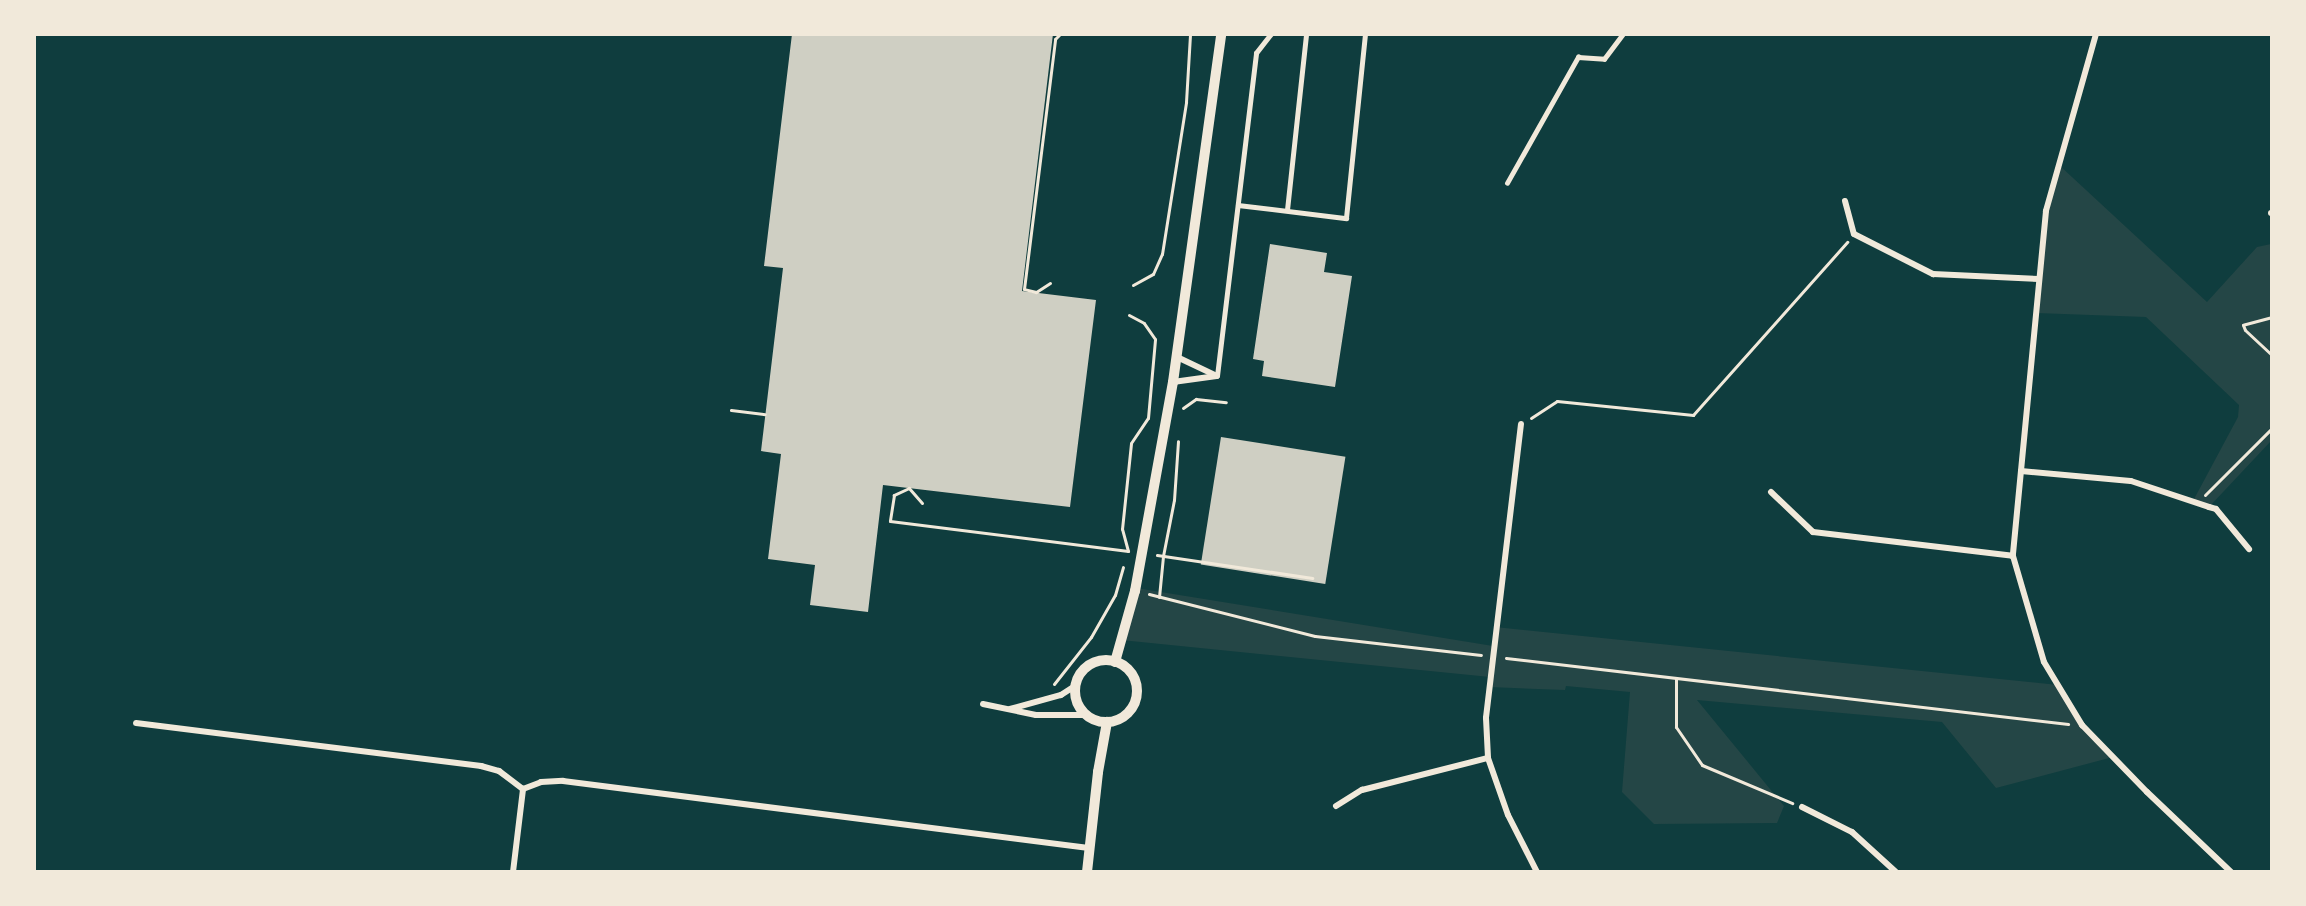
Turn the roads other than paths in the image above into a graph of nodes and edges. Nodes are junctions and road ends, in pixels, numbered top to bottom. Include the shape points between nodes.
1 (1221, 34) edge
2 (1271, 34) edge
3 (1306, 34) edge
4 (1365, 34) edge
5 (1623, 34) edge
6 (2096, 34) edge
7 (1507, 183) dead end
8 (1845, 201) dead end
9 (1238, 205) junction
10 (1287, 210) junction
11 (2039, 279) junction
12 (1177, 357) junction
13 (1217, 376) junction
14 (1173, 382) junction
15 (1521, 424) road end
16 (2021, 471) junction
17 (1771, 492) dead end
18 (2249, 549) dead end
19 (2013, 556) junction
20 (1115, 662) junction
21 (1076, 686) junction
22 (983, 704) dead end
23 (1007, 710) junction
24 (1087, 715) junction
25 (1107, 722) junction
26 (136, 723) dead end
27 (1488, 758) junction
28 (523, 789) junction
29 (1336, 806) dead end
30 (1802, 807) road end
31 (1089, 848) junction
32 (513, 872) edge
33 (1087, 872) edge
34 (1537, 872) edge
35 (1896, 872) edge
36 (2231, 872) edge

1 - 12 street
2 - 9 lane via 1256,53
3 - 10 lane
4 - 10 lane via 1346,218
5 - 7 lane via 1604,59 1578,57
6 - 11 street via 2046,211
8 - 11 street via 1854,234 1933,274
9 - 10 lane
9 - 13 lane
11 - 16 street
12 - 13 street
12 - 14 street
13 - 14 street
14 - 20 street via 1135,591
15 - 27 street via 1492,656 1486,718
16 - 18 street via 2131,481 2216,509
16 - 19 street
17 - 19 street via 1813,532
19 - 36 street via 2044,662 2082,725
20 - 21 street via 1100,661 1087,667
20 - 25 street via 1134,678 1137,695 1123,717
21 - 23 street via 1061,695
21 - 24 street via 1077,702
22 - 23 street
23 - 24 street via 1036,715
24 - 25 street
25 - 31 street
26 - 28 street via 481,766 499,771
27 - 29 street via 1362,790
27 - 34 street via 1508,815
28 - 31 street via 541,782 563,781
28 - 32 street
30 - 35 street via 1852,832
31 - 33 street

